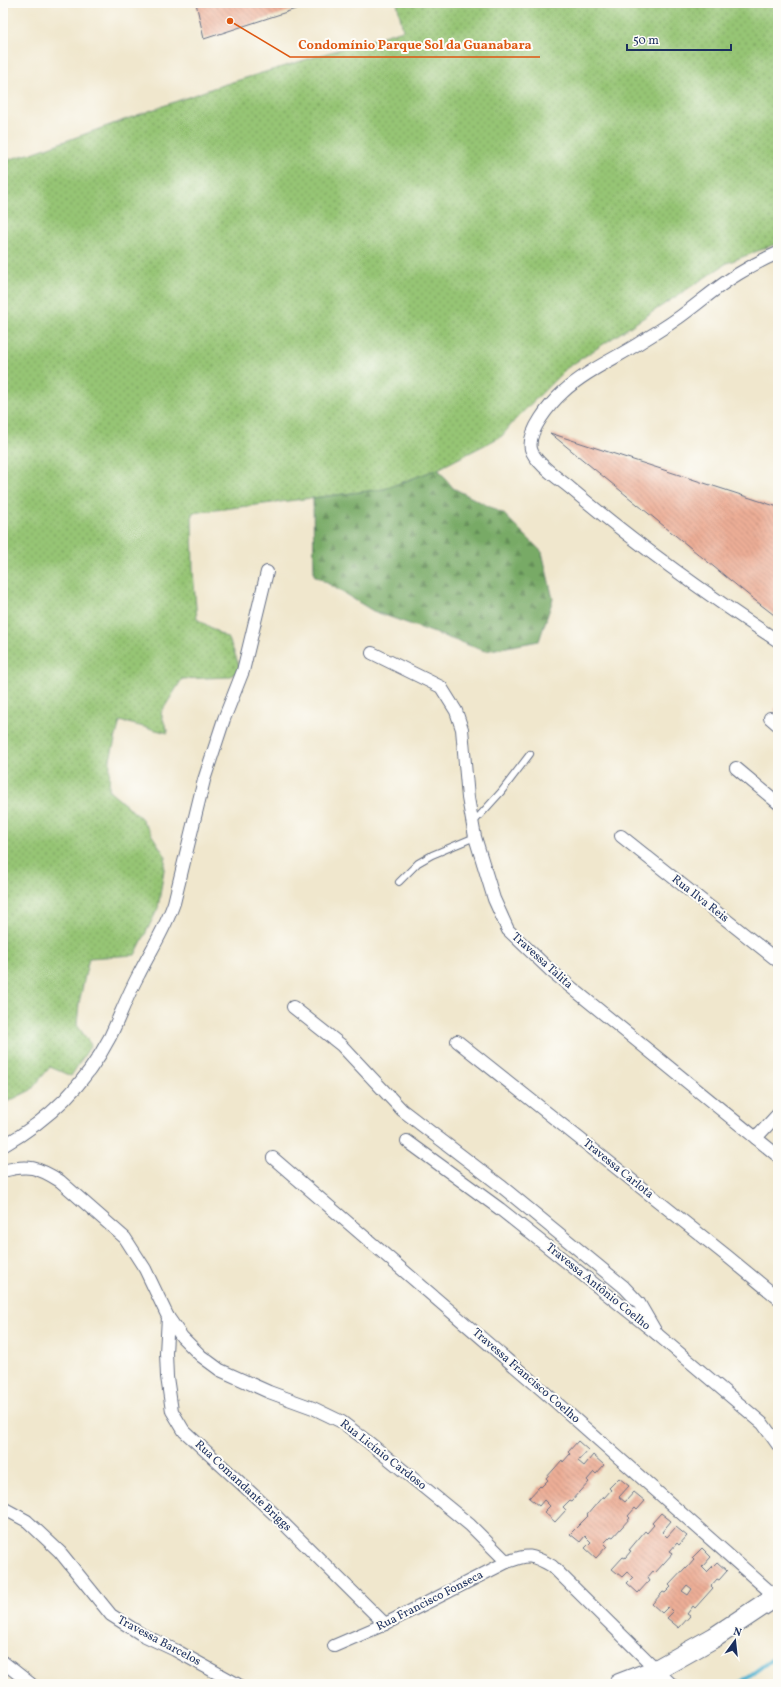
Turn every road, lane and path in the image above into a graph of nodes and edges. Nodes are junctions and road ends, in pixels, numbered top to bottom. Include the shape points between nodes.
1 (778, 253) edge
2 (267, 572) dead end
3 (778, 642) edge
4 (372, 653) dead end
5 (530, 754) dead end
6 (736, 768) dead end
7 (778, 803) edge
8 (472, 824) junction
9 (621, 836) dead end
10 (475, 837) junction
11 (399, 882) dead end
12 (778, 961) edge
13 (293, 1006) dead end
14 (457, 1041) dead end
15 (778, 1114) edge
16 (756, 1138) junction
17 (407, 1141) dead end
18 (3, 1146) edge
19 (778, 1156) edge
20 (273, 1158) dead end
21 (3, 1171) edge
22 (537, 1215) junction
23 (524, 1228) junction
24 (778, 1298) edge
25 (168, 1317) junction
26 (657, 1334) junction
27 (778, 1445) edge
28 (3, 1508) edge
29 (507, 1562) junction
30 (777, 1596) edge
31 (385, 1624) junction
32 (334, 1646) dead end
33 (3, 1662) edge
34 (658, 1669) junction
35 (30, 1684) edge
36 (237, 1684) edge
37 (619, 1684) edge
38 (671, 1684) edge

1 - 3 street via 737,274 687,312 590,372 564,392 538,423 531,449 544,466 585,501 730,610
2 - 18 street via 243,671 204,780 168,922 139,973 110,1037 93,1067 47,1117 28,1132
4 - 8 street, Travessa Talita via 441,687 450,700 462,729
5 - 8 lane
6 - 7 street
8 - 10 street, Travessa Talita
9 - 12 street, Rua Ilva Reis
10 - 11 lane via 418,863
10 - 16 street, Travessa Talita via 494,899 508,930 550,970
13 - 22 street via 341,1045 402,1110
14 - 24 street, Travessa Carlota
15 - 16 street
16 - 19 street, Travessa Talita
17 - 23 street, Travessa Antônio Coelho
20 - 30 street, Travessa Francisco Coelho
21 - 25 street, Rua Licínio Cardoso via 32,1167 60,1180 124,1238 145,1269
22 - 23 street
22 - 26 street via 624,1287 639,1303
23 - 26 street, Travessa Antônio Coelho
25 - 29 street, Rua Licínio Cardoso via 182,1337 220,1370 342,1422 470,1525
25 - 31 street, Rua Comandante Briggs via 166,1353 172,1410 184,1431 272,1512
26 - 27 street, Travessa Antônio Coelho via 763,1424
28 - 36 street, Travessa Barcelos via 27,1521 60,1552 111,1615 141,1634
29 - 31 street, Rua Francisco Fonseca
29 - 34 street, Rua Francisco Fonseca via 525,1556 537,1558 552,1566
30 - 34 main road via 715,1637
31 - 32 street, Rua Francisco Fonseca
33 - 35 street
34 - 37 main road
34 - 38 street

